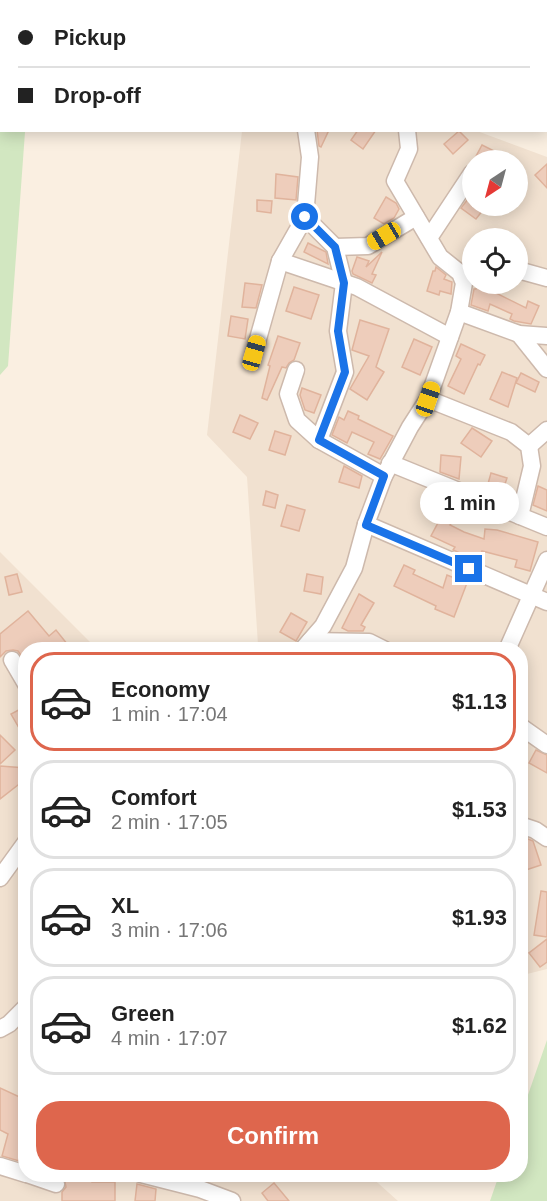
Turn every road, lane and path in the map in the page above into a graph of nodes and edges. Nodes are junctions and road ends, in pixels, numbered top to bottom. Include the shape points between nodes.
1 (306, 132) edge
2 (407, 132) edge
3 (462, 188) edge
4 (305, 217) junction
5 (416, 217) junction
6 (429, 238) junction
7 (335, 247) junction
8 (280, 261) junction
9 (528, 273) edge
10 (547, 278) edge
11 (344, 283) junction
12 (459, 312) junction
13 (519, 334) junction
14 (547, 336) edge
15 (450, 337) junction
16 (254, 353) dead end
17 (547, 369) edge
18 (296, 370) dead end
19 (428, 399) junction
20 (547, 430) edge
21 (319, 440) junction
22 (529, 446) junction
23 (387, 470) junction
24 (520, 516) junction
25 (366, 525) junction
26 (547, 528) edge
27 (547, 560) edge
28 (531, 595) junction
29 (547, 602) edge
30 (309, 642) edge
31 (510, 642) edge
32 (12, 660) dead end
33 (18, 670) edge
34 (528, 732) edge
35 (547, 745) edge
36 (528, 828) edge
37 (547, 838) edge
38 (18, 853) edge
39 (0, 878) edge
40 (18, 1015) edge
41 (0, 1029) edge
42 (0, 1166) edge
43 (18, 1172) edge
44 (55, 1182) edge
45 (185, 1182) edge
46 (52, 1201) edge
47 (232, 1201) edge

1 - 4 street via 310,157
2 - 5 street via 409,150 395,181
3 - 6 street
4 - 7 street
4 - 8 street
5 - 6 street
5 - 7 street via 368,246
6 - 12 street via 464,283
7 - 11 street
8 - 11 street
8 - 16 street
9 - 10 street
11 - 15 street
11 - 21 street via 338,331 345,372
12 - 13 street
12 - 15 street
13 - 14 street
13 - 17 street
15 - 19 street
18 - 21 street via 288,394 297,420
19 - 22 street via 511,432
19 - 23 street
20 - 22 street
21 - 23 street
22 - 24 street via 532,466
23 - 24 street
23 - 25 street
24 - 26 street
25 - 28 street
25 - 30 street via 354,568 323,626
27 - 28 street
28 - 29 street
28 - 31 street
32 - 33 street
34 - 35 street
36 - 37 street
38 - 39 street
40 - 41 street
42 - 43 street
44 - 46 street
45 - 47 street

